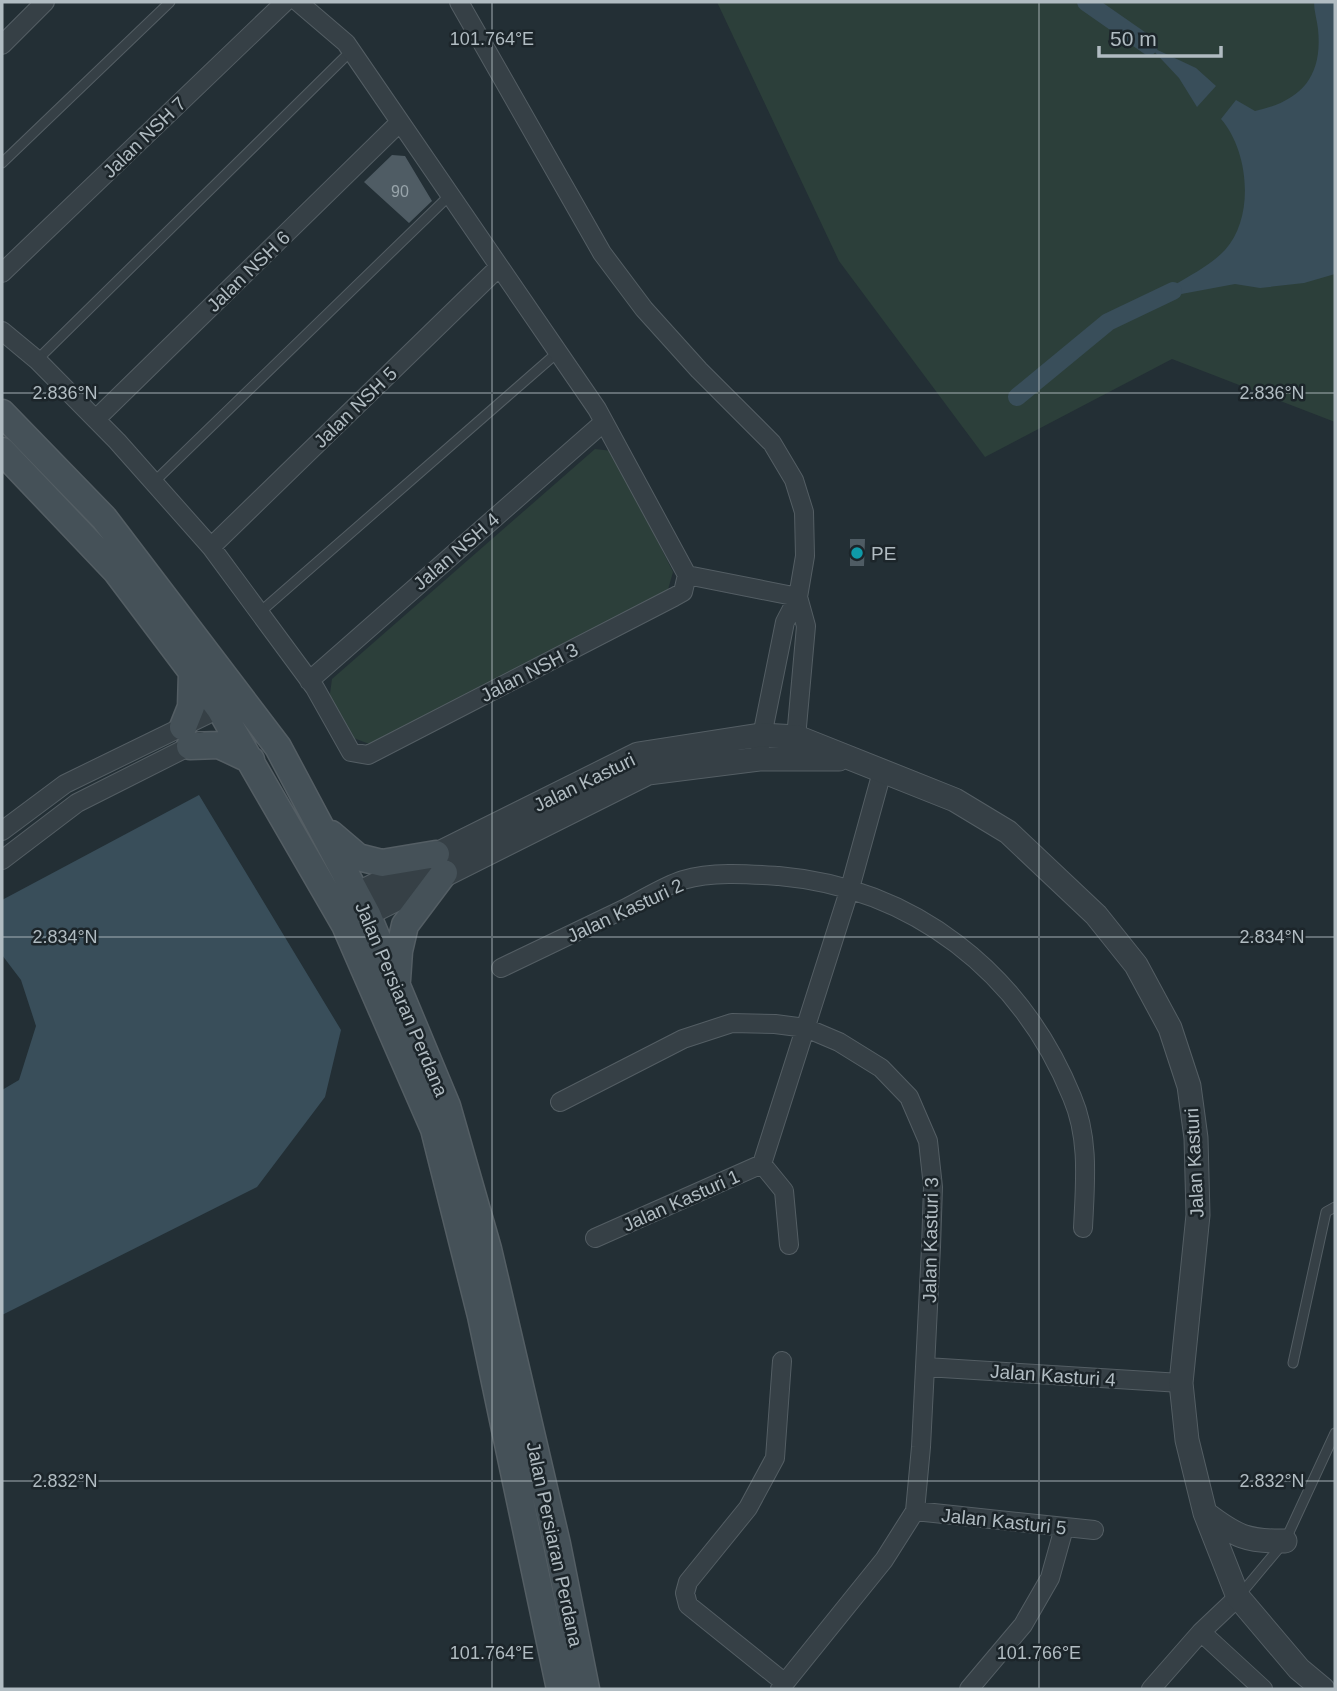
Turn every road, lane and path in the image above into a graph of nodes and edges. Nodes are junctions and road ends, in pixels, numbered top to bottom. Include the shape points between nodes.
1 (45, 2) edge
2 (170, 2) edge
3 (285, 2) edge
4 (298, 2) edge
5 (459, 2) edge
6 (2, 45) edge
7 (351, 51) junction
8 (400, 122) junction
9 (2, 163) edge
10 (450, 195) junction
11 (499, 267) junction
12 (2, 273) edge
13 (2, 331) edge
14 (558, 352) junction
15 (37, 360) junction
16 (2, 413) edge
17 (96, 419) junction
18 (604, 422) junction
19 (2, 451) edge
20 (154, 482) junction
21 (211, 547) junction
22 (687, 575) junction
23 (798, 597) junction
24 (258, 615) junction
25 (192, 672) junction
26 (309, 681) junction
27 (236, 712) junction
28 (761, 735) junction
29 (187, 736) junction
30 (795, 748) junction
31 (759, 759) junction
32 (251, 760) junction
33 (882, 772) junction
34 (324, 830) junction
35 (2, 831) edge
36 (2, 860) edge
37 (440, 864) junction
38 (850, 888) junction
39 (351, 910) junction
40 (501, 968) dead end
41 (396, 986) junction
42 (806, 1028) junction
43 (560, 1102) dead end
44 (762, 1164) junction
45 (1335, 1207) edge
46 (1083, 1228) dead end
47 (595, 1238) dead end
48 (789, 1245) dead end
49 (782, 1361) dead end
50 (1293, 1363) dead end
51 (926, 1367) junction
52 (1181, 1383) junction
53 (1335, 1433) edge
54 (915, 1511) junction
55 (1205, 1513) junction
56 (1064, 1528) junction
57 (1094, 1530) dead end
58 (1285, 1541) junction
59 (1238, 1597) junction
60 (1201, 1632) junction
61 (783, 1686) edge
62 (560, 1689) edge
63 (586, 1689) edge
64 (969, 1689) edge
65 (1151, 1689) edge
66 (1263, 1689) edge
67 (1323, 1689) edge

1 - 6 street
2 - 9 lane
3 - 12 street, Jalan NSH 7
4 - 7 street
5 - 23 street via 601,253 644,309 772,443 794,480 804,512
7 - 8 street
7 - 15 lane
8 - 10 street
8 - 17 street, Jalan NSH 6
10 - 11 street
10 - 20 lane
11 - 14 street
11 - 21 street, Jalan NSH 5
13 - 15 street
14 - 18 street
14 - 24 lane
15 - 17 street
16 - 27 main road, Jalan Persiaran Perdana via 104,518
17 - 20 street
18 - 22 street
18 - 26 street, Jalan NSH 4
19 - 25 main road, Jalan Persiaran Perdana via 116,571
20 - 21 street
21 - 24 street
22 - 23 street
22 - 26 street, Jalan NSH 3 via 682,592 674,597 368,755 351,752
23 - 28 street via 785,622
23 - 30 street via 806,626
24 - 26 street
25 - 27 main road, Jalan Persiaran Perdana
25 - 29 main road
27 - 29 street
27 - 32 main road, Jalan Persiaran Perdana
27 - 34 main road, Jalan Persiaran Perdana via 278,747
28 - 30 street, Jalan Kasturi
28 - 31 street
28 - 37 street, Jalan Kasturi via 638,754
29 - 32 main road
29 - 35 street via 65,784
29 - 36 street via 77,803
30 - 31 street, Jalan Kasturi
30 - 33 street, Jalan Kasturi via 849,759
31 - 37 street, Jalan Kasturi via 648,773
32 - 39 main road, Jalan Persiaran Perdana
33 - 38 street
33 - 52 street, Jalan Kasturi via 955,800 1007,832 1096,915 1136,965 1170,1028 1189,1086 1196,1138 1198,1215
34 - 37 main road via 358,856 382,863
34 - 39 main road, Jalan Persiaran Perdana
37 - 39 street, Jalan Kasturi
37 - 41 main road via 405,925
38 - 40 street, Jalan Kasturi 2 via 745,873 684,880
38 - 42 street
38 - 46 street, Jalan Kasturi 2 via 906,912 972,954 1012,995 1047,1046 1073,1099 1087,1157
39 - 41 main road, Jalan Persiaran Perdana
39 - 62 main road, Jalan Persiaran Perdana via 434,1129 481,1316
41 - 63 main road, Jalan Persiaran Perdana via 447,1106 488,1249
42 - 43 street, Jalan Kasturi 3 via 732,1023 683,1038
42 - 44 street
42 - 51 street, Jalan Kasturi 3 via 881,1068 909,1097 928,1141 933,1187
44 - 47 street, Jalan Kasturi 1
44 - 48 street, Jalan Kasturi 1 via 784,1191
45 - 50 lane via 1326,1212
49 - 61 street via 775,1458 748,1508 688,1582 685,1593 688,1605
51 - 52 street, Jalan Kasturi 4
51 - 54 street, Jalan Kasturi 3
52 - 55 street, Jalan Kasturi via 1187,1440
53 - 58 lane
54 - 56 street, Jalan Kasturi 5
54 - 61 street, Jalan Kasturi 3 via 884,1560
55 - 58 street via 1234,1535 1258,1542
55 - 59 street, Jalan Kasturi
56 - 57 street, Jalan Kasturi 5
56 - 64 street via 1050,1578 1030,1613
58 - 59 lane
59 - 60 street
59 - 67 street, Jalan Kasturi via 1299,1670
60 - 65 street
60 - 66 street

